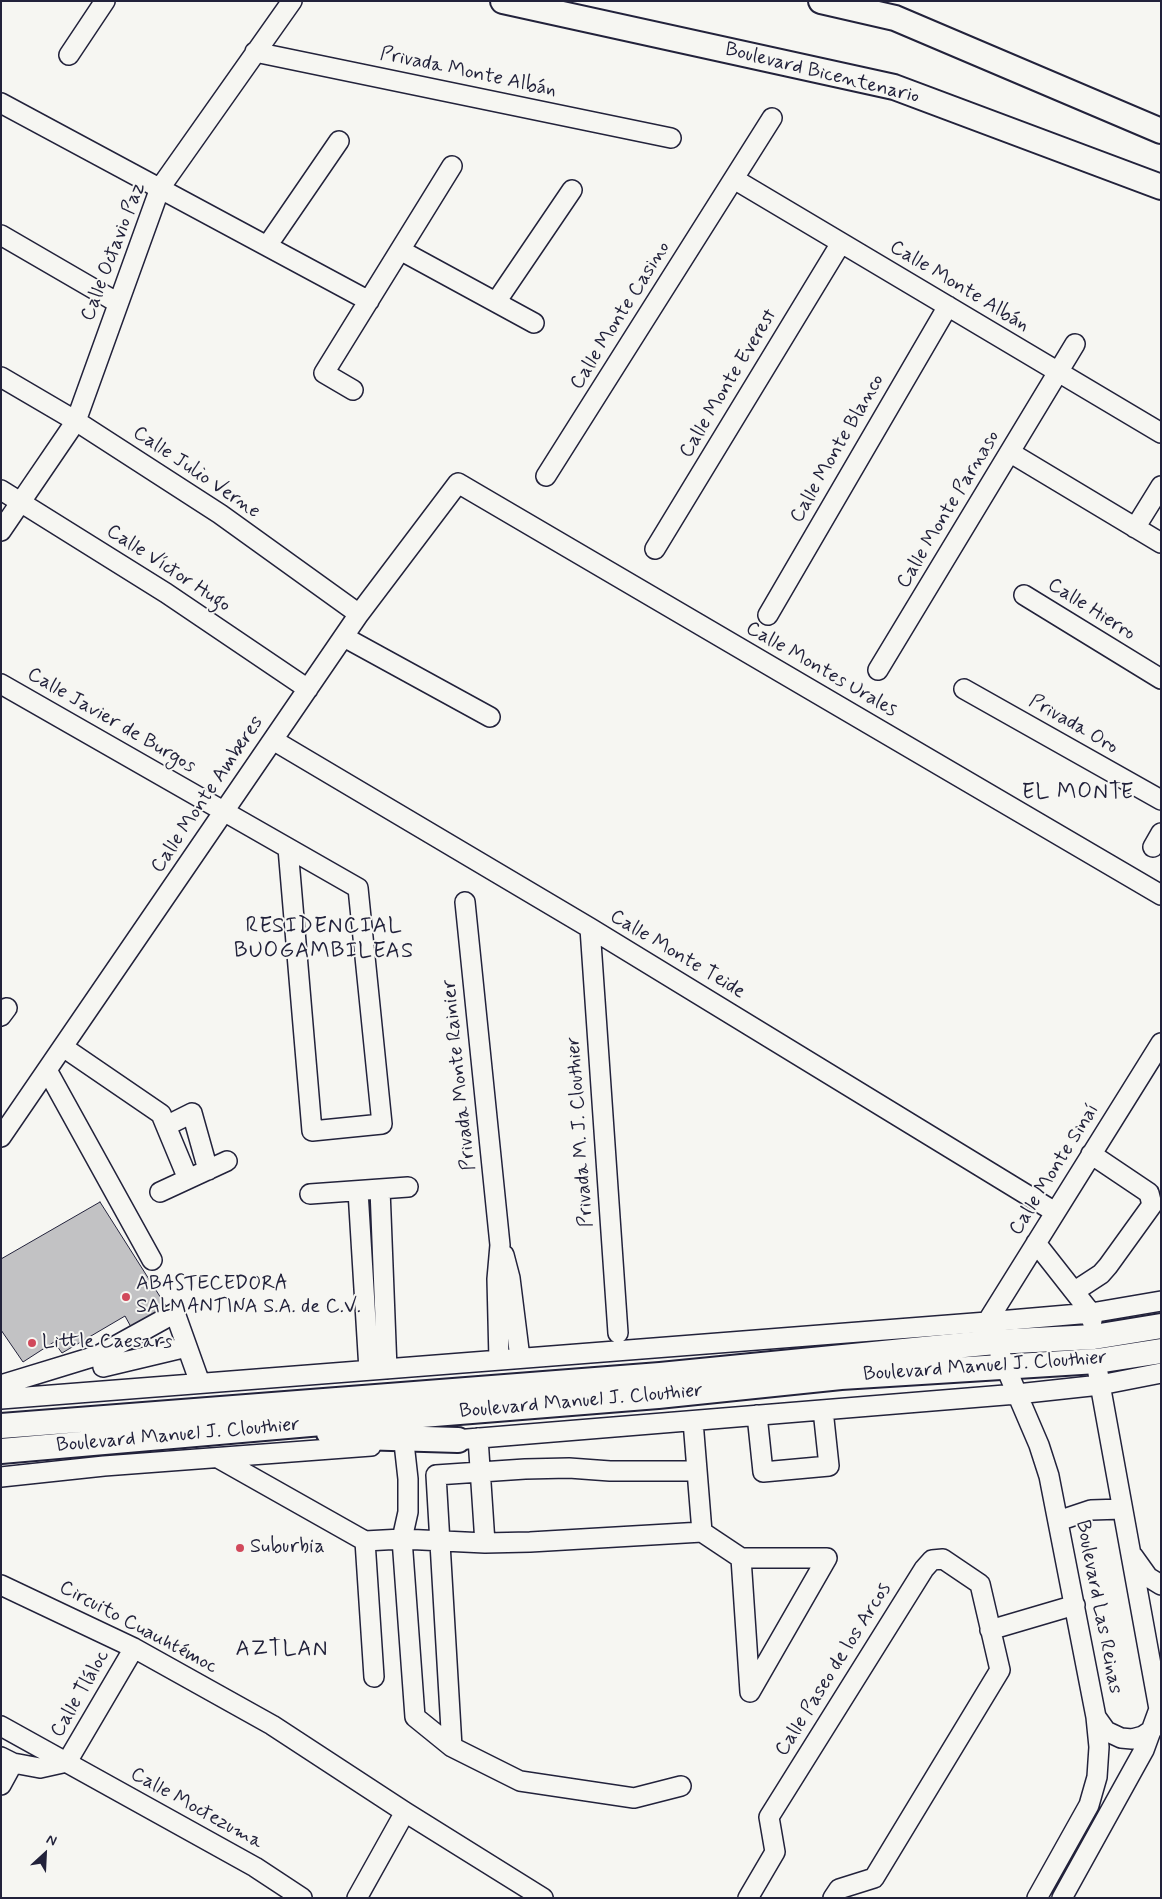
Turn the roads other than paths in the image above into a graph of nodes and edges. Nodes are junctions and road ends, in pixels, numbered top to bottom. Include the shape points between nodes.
1 (105, 1) edge
2 (292, 1) edge
3 (503, 1) edge
4 (821, 1) edge
5 (255, 52) junction
6 (69, 56) dead end
7 (1, 103) edge
8 (772, 118) dead end
9 (1161, 131) edge
10 (672, 138) dead end
11 (339, 141) dead end
12 (452, 166) dead end
13 (734, 179) junction
14 (1161, 187) edge
15 (160, 188) junction
16 (572, 190) dead end
17 (1, 236) edge
18 (841, 243) junction
19 (267, 246) junction
20 (400, 250) junction
21 (369, 301) junction
22 (496, 302) junction
23 (118, 303) junction
24 (948, 306) junction
25 (534, 323) dead end
26 (1075, 344) dead end
27 (1058, 372) junction
28 (1, 377) edge
29 (353, 390) dead end
30 (76, 421) junction
31 (1161, 432) edge
32 (1011, 452) junction
33 (546, 476) dead end
34 (458, 483) joint
35 (1161, 486) edge
36 (1, 490) edge
37 (21, 502) junction
38 (1135, 528) junction
39 (1, 531) edge
40 (1161, 543) edge
41 (655, 549) dead end
42 (1024, 594) dead end
43 (359, 614) junction
44 (768, 615) dead end
45 (344, 637) junction
46 (878, 670) dead end
47 (1161, 679) edge
48 (1, 684) edge
49 (308, 689) junction
50 (964, 689) dead end
51 (490, 717) dead end
52 (273, 740) junction
53 (1161, 800) edge
54 (224, 812) junction
55 (288, 848) junction
56 (1161, 895) edge
57 (466, 902) dead end
58 (590, 928) junction
59 (1161, 1043) edge
60 (63, 1047) junction
61 (47, 1070) junction
62 (166, 1126) junction
63 (3, 1132) edge
64 (1091, 1154) junction
65 (227, 1161) dead end
66 (208, 1170) junction
67 (188, 1179) junction
68 (408, 1187) dead end
69 (380, 1189) junction
70 (358, 1191) junction
71 (160, 1192) dead end
72 (310, 1194) dead end
73 (1055, 1212) junction
74 (1036, 1243) junction
75 (500, 1245) junction
76 (152, 1260) dead end
77 (1075, 1292) junction
78 (1161, 1301) edge
79 (1091, 1313) junction
80 (1161, 1326) edge
81 (991, 1332) junction
82 (618, 1333) dead end
83 (1094, 1337) junction
84 (187, 1347) junction
85 (1161, 1351) edge
86 (520, 1358) junction
87 (499, 1360) junction
88 (101, 1361) junction
89 (1097, 1361) junction
90 (1006, 1368) junction
91 (378, 1370) junction
92 (1161, 1373) edge
93 (200, 1383) junction
94 (1100, 1385) junction
95 (112, 1390) junction
96 (2, 1393) edge
97 (1017, 1394) junction
98 (823, 1410) junction
99 (757, 1415) junction
100 (693, 1421) junction
101 (1, 1426) edge
102 (280, 1427) junction
103 (468, 1439) junction
104 (404, 1443) junction
105 (1, 1451) edge
106 (218, 1458) junction
107 (697, 1471) junction
108 (480, 1472) junction
109 (1, 1477) edge
110 (1122, 1509) junction
111 (1058, 1521) junction
112 (702, 1532) junction
113 (402, 1539) junction
114 (440, 1540) junction
115 (365, 1541) junction
116 (485, 1543) junction
117 (1130, 1552) junction
118 (741, 1558) junction
119 (1, 1584) edge
120 (1161, 1585) edge
121 (1075, 1605) junction
122 (990, 1630) junction
123 (134, 1648) junction
124 (374, 1677) dead end
125 (1160, 1707) edge
126 (1096, 1717) junction
127 (1, 1726) edge
128 (1152, 1730) junction
129 (452, 1748) junction
130 (7, 1760) edge
131 (67, 1762) junction
132 (1, 1785) edge
133 (681, 1786) dead end
134 (404, 1812) junction
135 (302, 1898) edge
136 (357, 1898) edge
137 (544, 1898) edge
138 (748, 1898) edge
139 (833, 1898) edge
140 (1037, 1898) edge
141 (1062, 1898) edge

1 - 6 street
2 - 5 street, Calle Octavio Paz
3 - 14 main road, Boulevard Bicentenario via 894,87
4 - 9 main road via 895,18
5 - 10 street, Privada Monte Albán
5 - 15 street, Calle Octavio Paz
7 - 15 street
8 - 13 street, Calle Monte Casino
11 - 19 street
12 - 20 street
13 - 18 street, Calle Monte Albán
13 - 33 street, Calle Monte Casino
15 - 19 street
15 - 23 street, Calle Octavio Paz
16 - 22 street
17 - 23 street
18 - 24 street, Calle Monte Albán
18 - 41 street, Calle Monte Everest
19 - 21 street
20 - 21 street
20 - 22 street
21 - 29 street via 324,373
22 - 25 street
23 - 30 street, Calle Octavio Paz
24 - 27 street, Calle Monte Albán
24 - 44 street, Calle Monte Blanco
26 - 27 street, Calle Monte Parnaso
27 - 31 street, Calle Monte Albán
27 - 32 street, Calle Monte Parnaso
28 - 30 street, Calle Julio Verne
30 - 37 street, Calle Octavio Paz
30 - 43 street, Calle Julio Verne via 220,514
32 - 38 street
32 - 46 street, Calle Monte Parnaso
34 - 43 street, Calle Monte Amberes
34 - 56 street, Calle Montes Urales
35 - 38 street
36 - 37 street, Calle Víctor Hugo
37 - 39 street, Calle Octavio Paz
37 - 49 street, Calle Víctor Hugo via 166,593
38 - 40 street
42 - 47 street, Calle Hierro
43 - 45 street, Calle Monte Amberes
45 - 49 street, Calle Monte Amberes
45 - 51 street
48 - 54 street, Calle Javier de Burgos
49 - 52 street, Calle Monte Amberes
50 - 53 street, Privada Oro
52 - 54 street, Calle Monte Amberes
52 - 58 street, Calle Monte Teide
54 - 55 street, Calle Javier de Burgos
54 - 60 street, Calle Monte Amberes
55 - 55 street, Calle Javier de Burgos via 358,888 382,1124 312,1131
57 - 75 street, Privada Monte Rainier
58 - 73 street, Calle Monte Teide
58 - 82 street, Privada M. J. Clouthier
59 - 64 street, Calle Monte Sinaí
60 - 61 street, Calle Monte Amberes
60 - 62 street via 161,1114
61 - 63 street, Calle Monte Amberes
61 - 76 street
62 - 66 street via 192,1113
62 - 67 street
64 - 73 street, Calle Monte Sinaí
64 - 77 street via 1149,1194 1152,1205 1101,1274
65 - 66 street
66 - 67 street
67 - 71 street
68 - 69 street
69 - 70 street
69 - 91 street
70 - 72 street
70 - 91 street
73 - 74 street, Calle Monte Sinaí
74 - 77 street
74 - 81 street, Calle Monte Sinaí
75 - 86 street, Privada Monte Rainier via 510,1278
75 - 87 street, Privada Monte Rainier via 497,1279
77 - 79 street
78 - 79 street
79 - 81 street
79 - 83 street, Boulevard Las Reinas
80 - 83 main road, Boulevard Manuel J. Clouthier
81 - 83 main road, Boulevard Manuel J. Clouthier
81 - 86 street
81 - 90 street, Boulevard Las Reinas
81 - 101 main road, Boulevard Manuel J. Clouthier via 660,1376
83 - 89 street, Boulevard Las Reinas
84 - 88 street
84 - 88 street via 174,1313
84 - 93 street
85 - 89 main road, Boulevard Manuel J. Clouthier
86 - 87 street
87 - 91 street
88 - 95 street
88 - 96 street
89 - 90 main road, Boulevard Manuel J. Clouthier
89 - 94 street, Boulevard Las Reinas
90 - 97 street, Boulevard Las Reinas
90 - 102 main road, Boulevard Manuel J. Clouthier via 841,1377 658,1396
91 - 93 street
92 - 94 street
93 - 95 street
94 - 97 street
94 - 110 street, Boulevard Las Reinas
95 - 96 street
97 - 98 street
97 - 111 street, Boulevard Las Reinas via 1047,1468
98 - 99 street
98 - 99 street via 829,1466 762,1472
99 - 100 street
100 - 103 street
100 - 107 street
102 - 103 main road via 358,1436
102 - 105 main road, Boulevard Manuel J. Clouthier
103 - 104 street
103 - 108 street
104 - 106 street
104 - 113 street via 408,1512
106 - 109 street
106 - 115 street
107 - 108 street via 569,1468
107 - 112 street
108 - 114 street via 436,1475
108 - 116 street
110 - 111 street via 1091,1510
110 - 117 street, Boulevard Las Reinas
111 - 121 street, Boulevard Las Reinas
112 - 116 street
112 - 118 street
113 - 114 street
113 - 115 street
113 - 129 street via 415,1717
114 - 116 street
114 - 129 street
115 - 124 street
117 - 120 street, Boulevard Las Reinas via 1148,1577
117 - 125 street, Boulevard Las Reinas
118 - 118 street via 742,1567 750,1692 827,1558
119 - 123 street, Circuito Cuauhtémoc
121 - 122 street
121 - 126 street, Boulevard Las Reinas
122 - 138 street, Calle Paseo de los Arcos via 980,1584 943,1559 932,1560 769,1818 775,1852
122 - 139 street, Calle Paseo de los Arcos via 1000,1670 874,1878 839,1888
123 - 131 street, Calle Tláloc
123 - 134 street, Circuito Cuauhtémoc via 272,1725
125 - 128 street, Boulevard Las Reinas
126 - 128 street via 1106,1731 1121,1738 1132,1739
126 - 140 street, Boulevard Las Reinas via 1097,1777 1089,1805
127 - 131 street, Calle Moctezuma
128 - 141 street, Boulevard Las Reinas
129 - 133 street via 520,1780 634,1798
130 - 131 street via 40,1768
130 - 132 street
131 - 135 street, Calle Moctezuma via 255,1867
134 - 136 street
134 - 137 street, Circuito Cuauhtémoc

